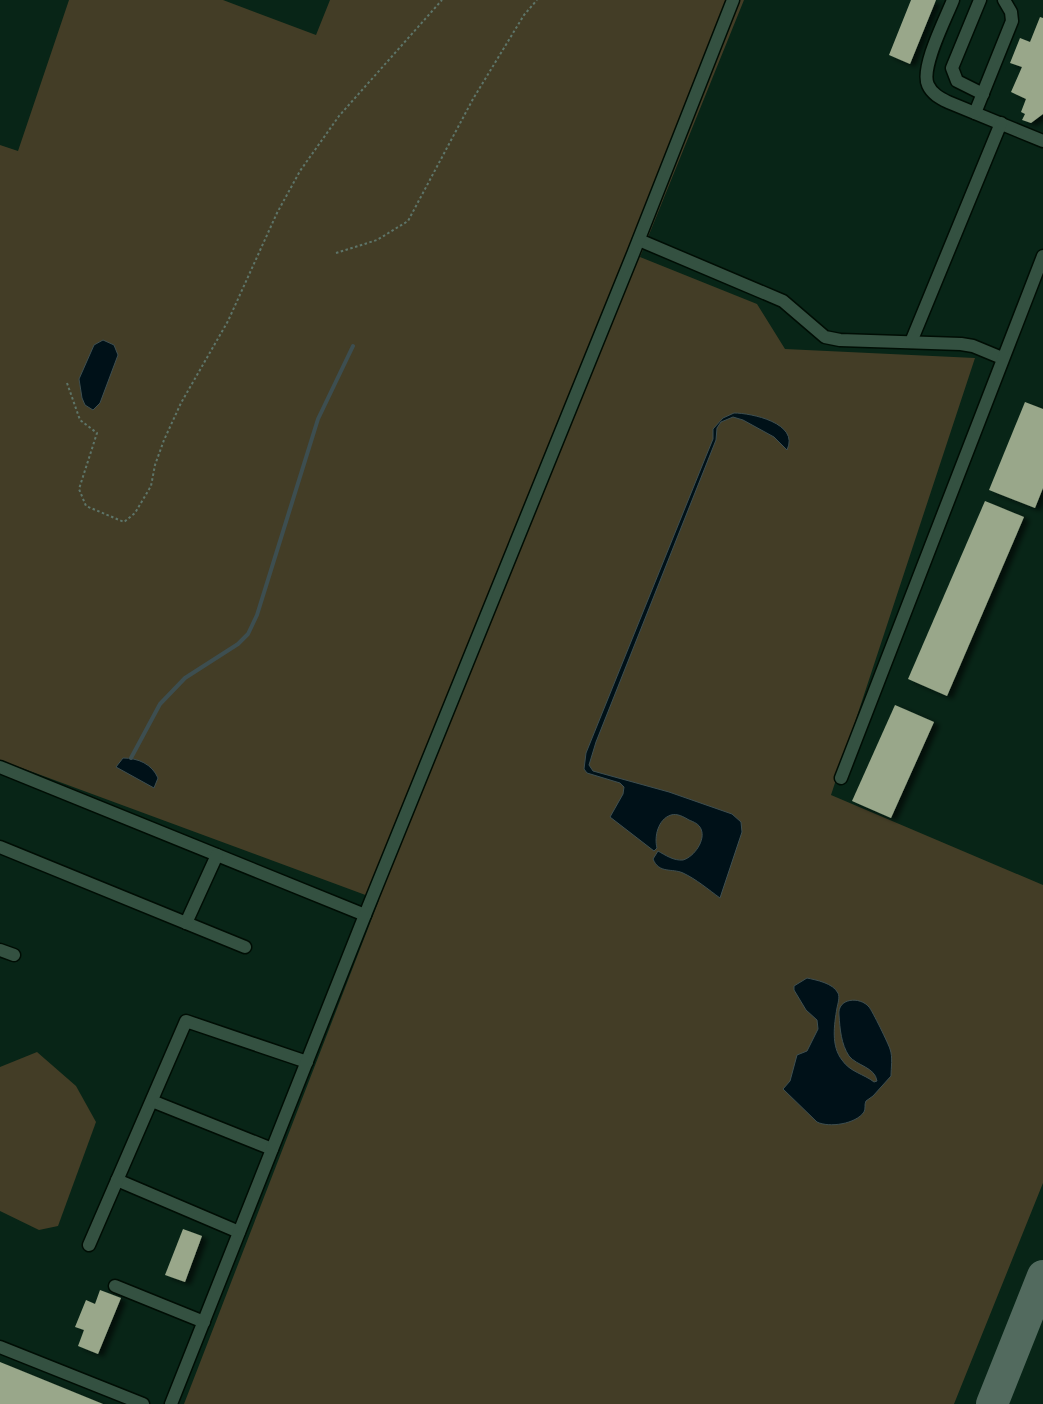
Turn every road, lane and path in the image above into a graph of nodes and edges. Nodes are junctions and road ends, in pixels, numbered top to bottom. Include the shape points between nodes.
1 (442, 0) edge
2 (536, 0) edge
3 (733, 0) edge
4 (953, 0) edge
5 (980, 0) edge
6 (1004, 0) edge
7 (983, 94) junction
8 (975, 113) junction
9 (1001, 123) junction
10 (1043, 140) edge
11 (639, 240) junction
12 (336, 252) dead end
13 (1043, 256) edge
14 (912, 342) junction
15 (1002, 358) junction
16 (67, 383) dead end
17 (0, 767) edge
18 (842, 778) dead end
19 (0, 847) edge
20 (218, 855) junction
21 (365, 915) junction
22 (186, 923) junction
23 (245, 947) dead end
24 (0, 950) edge
25 (14, 955) dead end
26 (307, 1062) junction
27 (152, 1101) junction
28 (272, 1149) junction
29 (117, 1180) junction
30 (239, 1232) junction
31 (89, 1245) dead end
32 (115, 1286) dead end
33 (204, 1322) junction
34 (0, 1347) edge
35 (143, 1404) edge
36 (171, 1404) edge

1 - 16 path via 339,116 300,171 277,212 228,320 181,403 164,440 150,486 135,513 124,522 86,506 79,489 97,433 80,420
2 - 12 path via 473,99 408,221 377,240
3 - 11 street
4 - 8 street via 926,67 927,84 936,96
5 - 7 street via 952,68 957,81
6 - 7 street via 1012,21
7 - 8 street
8 - 9 street
9 - 10 street
9 - 14 street
11 - 14 street via 783,301 825,337
11 - 21 street
13 - 15 street
14 - 15 street via 973,346
15 - 18 street
17 - 20 street
19 - 22 street
20 - 21 street
20 - 22 street
21 - 26 street
22 - 23 street
24 - 25 street
26 - 27 street via 186,1021
26 - 28 street
27 - 28 street
27 - 29 street
28 - 30 street
29 - 30 street
29 - 31 street
30 - 33 street
32 - 33 street
33 - 36 street
34 - 35 street

